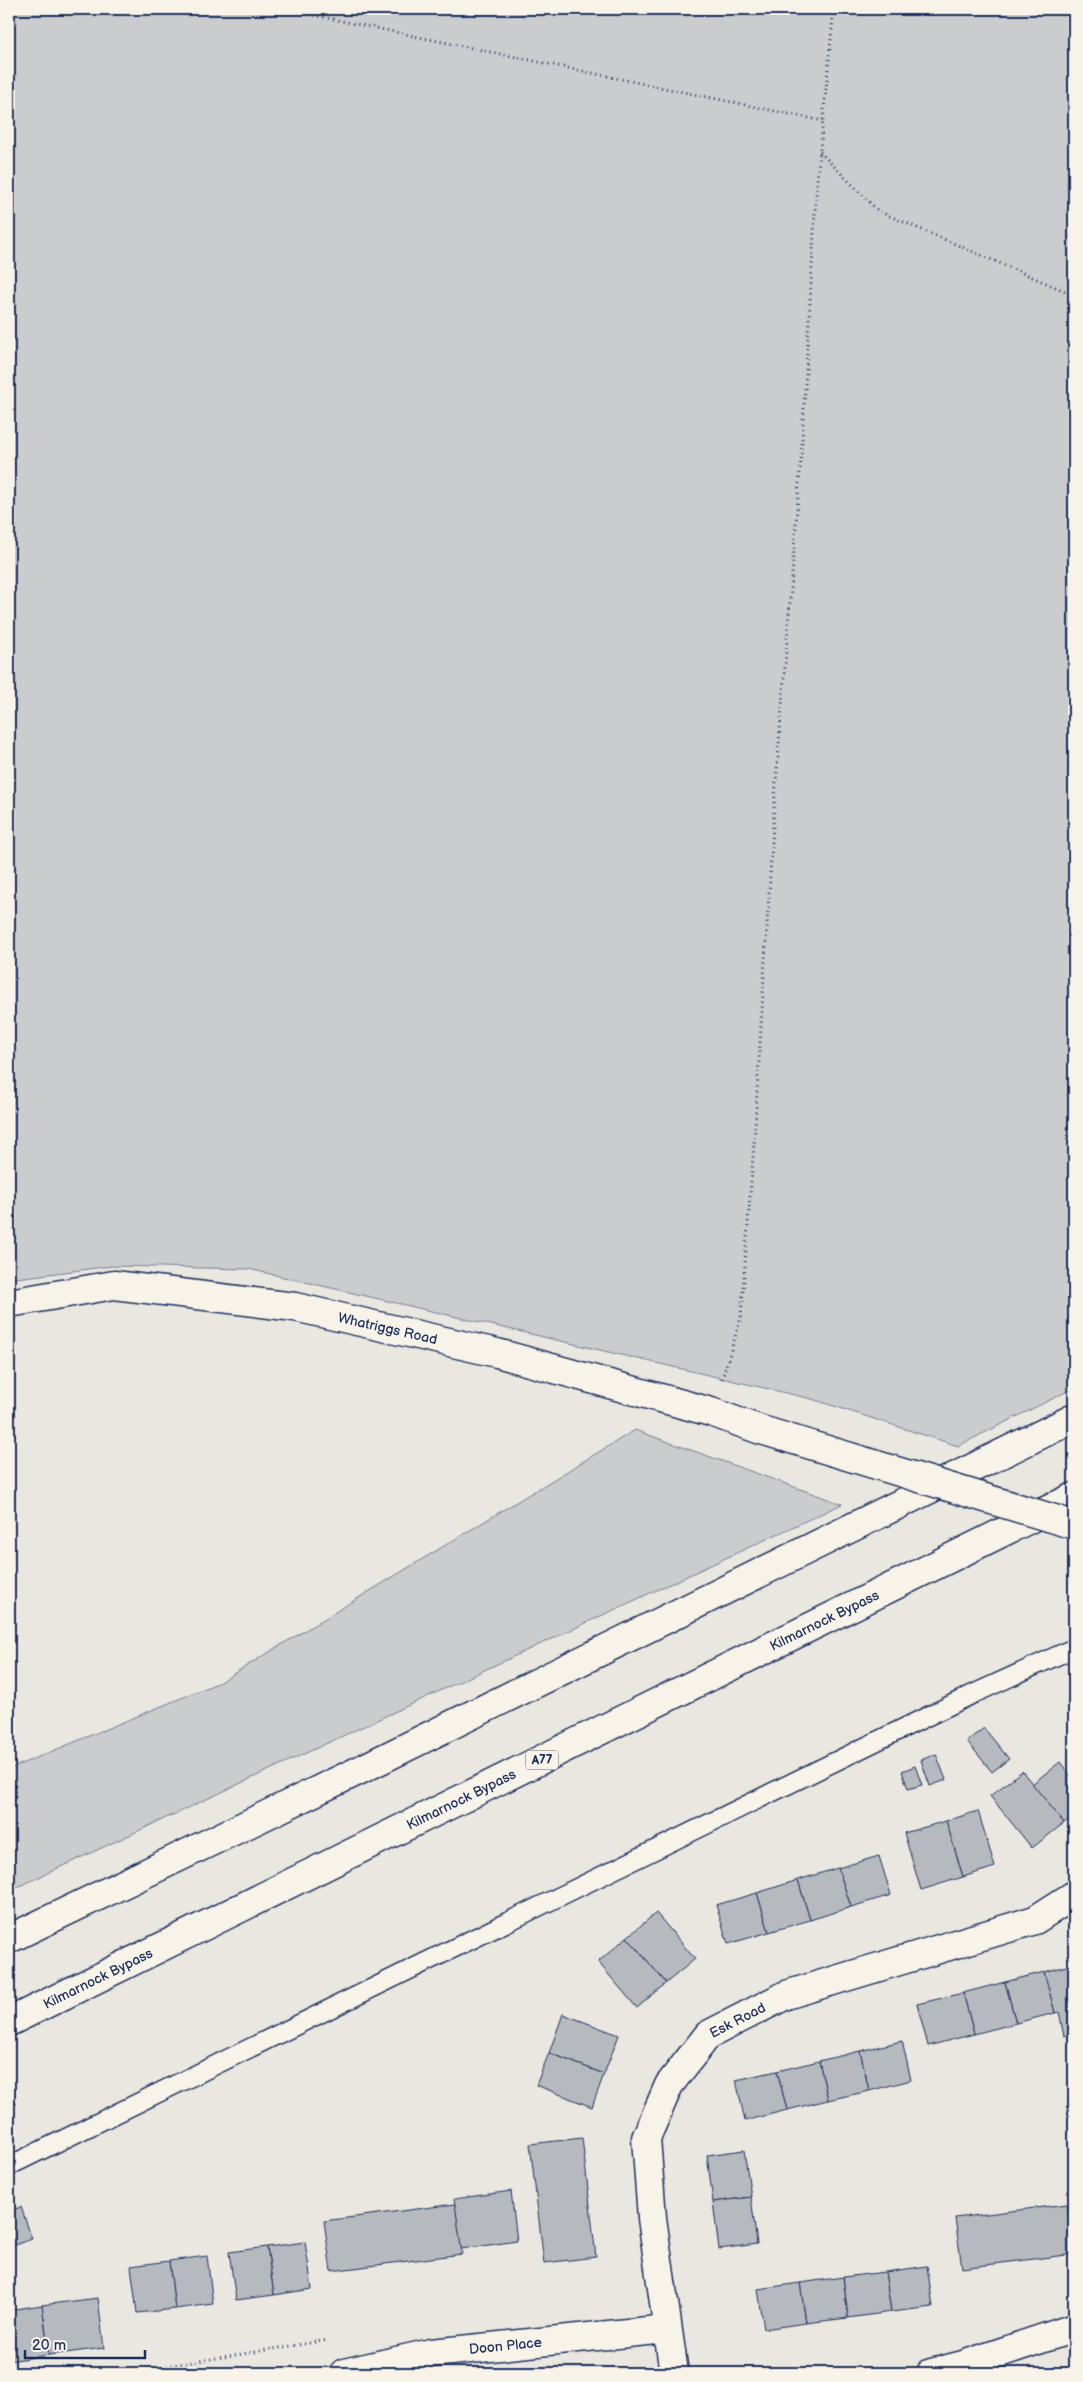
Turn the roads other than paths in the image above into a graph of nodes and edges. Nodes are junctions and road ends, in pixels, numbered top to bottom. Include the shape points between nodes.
1 (9, 1303) edge
2 (1074, 1418) edge
3 (1074, 1497) edge
4 (1074, 1525) edge
5 (1074, 1648) edge
6 (1074, 1895) edge
7 (9, 1940) edge
8 (9, 2022) edge
9 (9, 2166) edge
10 (1074, 2328) edge
11 (667, 2329) junction
12 (344, 2373) edge
13 (674, 2373) edge
14 (931, 2373) edge

1 - 4 main road, Whatriggs Road, bridge via 114,1285 295,1307 497,1353 710,1412
2 - 7 main road
3 - 8 main road, Kilmarnock Bypass / A77
5 - 9 lane via 971,1695
6 - 11 main road, Esk Road via 1035,1920 786,1995 708,2035 669,2085 646,2138 652,2218
10 - 14 main road
11 - 12 main road, Doon Place via 430,2353
11 - 13 main road, Esk Road

